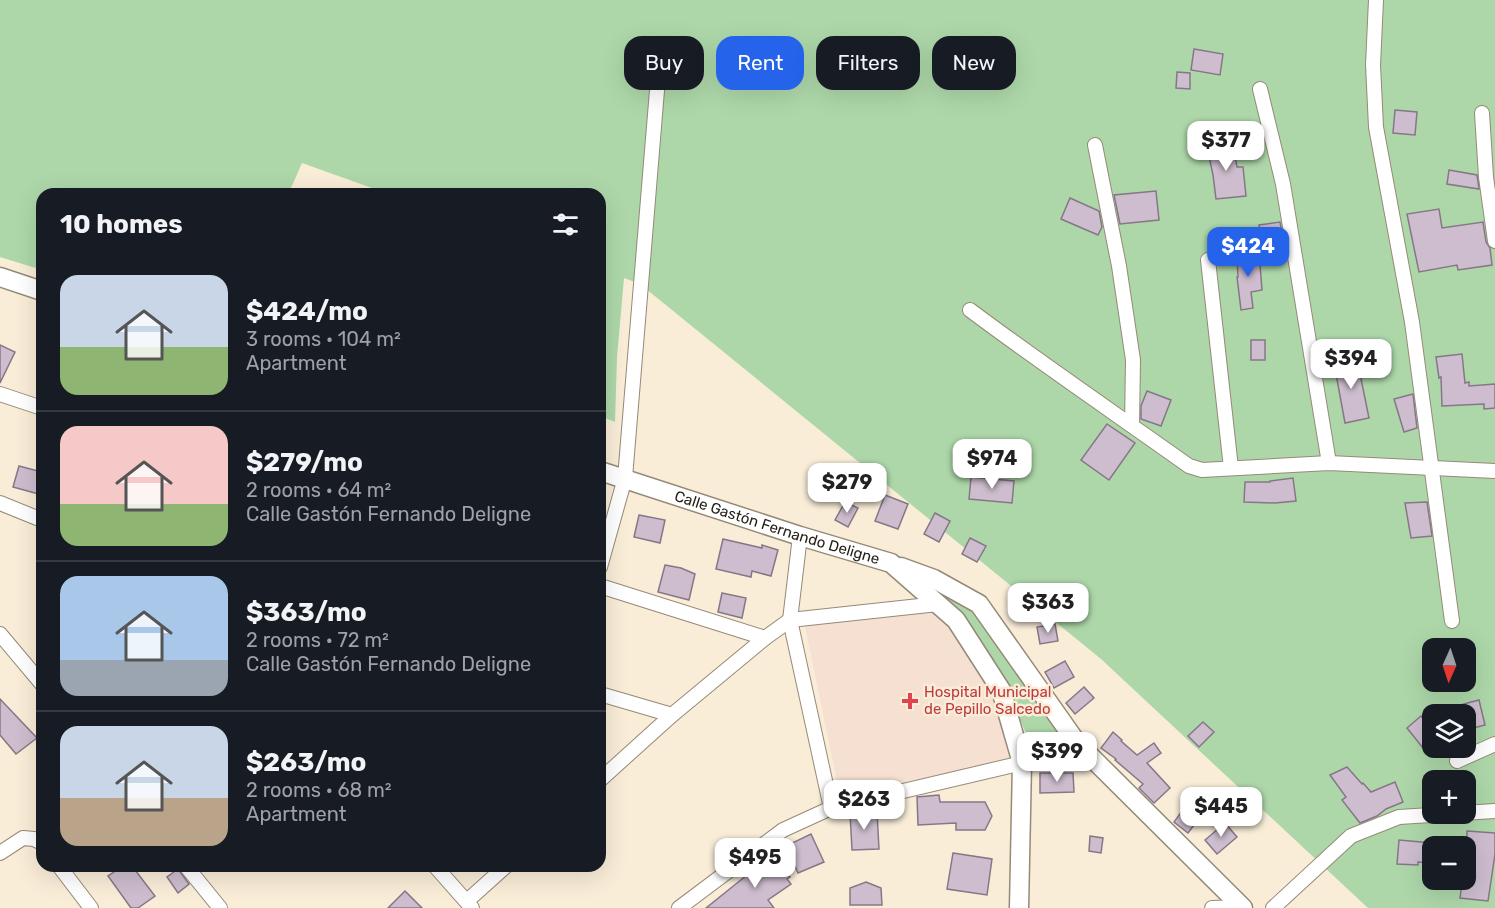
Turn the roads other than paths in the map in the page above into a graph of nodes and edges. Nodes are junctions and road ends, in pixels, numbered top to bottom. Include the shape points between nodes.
1 (1376, 0) edge
2 (1260, 89) dead end
3 (657, 90) edge
4 (1482, 113) dead end
5 (1095, 145) dead end
6 (1495, 241) edge
7 (1208, 260) dead end
8 (2, 282) edge
9 (36, 290) edge
10 (970, 310) dead end
11 (0, 394) edge
12 (36, 406) edge
13 (1132, 425) junction
14 (1329, 463) junction
15 (1431, 467) junction
16 (1231, 468) junction
17 (1495, 471) edge
18 (606, 473) edge
19 (624, 478) junction
20 (0, 503) edge
21 (36, 518) edge
22 (800, 536) junction
23 (606, 545) edge
24 (891, 564) junction
25 (606, 588) edge
26 (938, 604) junction
27 (790, 620) junction
28 (1452, 621) dead end
29 (0, 634) edge
30 (765, 639) junction
31 (36, 677) edge
32 (606, 696) edge
33 (672, 715) junction
34 (1077, 743) junction
35 (1495, 744) edge
36 (1457, 761) dead end
37 (1022, 763) junction
38 (606, 775) edge
39 (831, 808) junction
40 (1495, 811) edge
41 (36, 840) edge
42 (0, 853) edge
43 (64, 872) edge
44 (191, 872) edge
45 (441, 872) edge
46 (500, 872) edge
47 (470, 904) edge
48 (1242, 907) edge
49 (91, 908) edge
50 (220, 908) edge
51 (678, 908) edge
52 (1019, 908) edge
53 (1212, 908) edge
54 (1273, 908) edge

1 - 15 street via 1372,65 1376,128 1412,322
2 - 14 street via 1283,184
3 - 19 street
4 - 6 street
5 - 13 street via 1119,266 1132,360
7 - 16 street
8 - 9 street
10 - 13 street
11 - 12 street
13 - 16 street via 1190,466 1202,470
14 - 15 street
14 - 16 street
15 - 17 street
15 - 28 street
18 - 19 street, Calle Gastón Fernando Deligne
19 - 22 street, Calle Gastón Fernando Deligne
19 - 23 street
20 - 21 street
22 - 24 street, Calle Gastón Fernando Deligne
22 - 27 street
24 - 26 street, Calle Gastón Fernando Deligne
24 - 34 street via 934,579 979,604
25 - 30 street
26 - 27 street
26 - 37 street, Calle Gastón Fernando Deligne via 956,620 1001,690
27 - 30 street
27 - 39 street
29 - 31 street
30 - 33 street
32 - 33 street
33 - 38 street
34 - 37 street
34 - 48 street
35 - 36 street
37 - 39 street
37 - 52 street, Calle Gastón Fernando Deligne
39 - 51 street via 783,830
40 - 54 street via 1399,818 1351,836
41 - 42 street via 23,838
43 - 49 street
44 - 50 street
45 - 47 street
46 - 47 street
48 - 53 street

